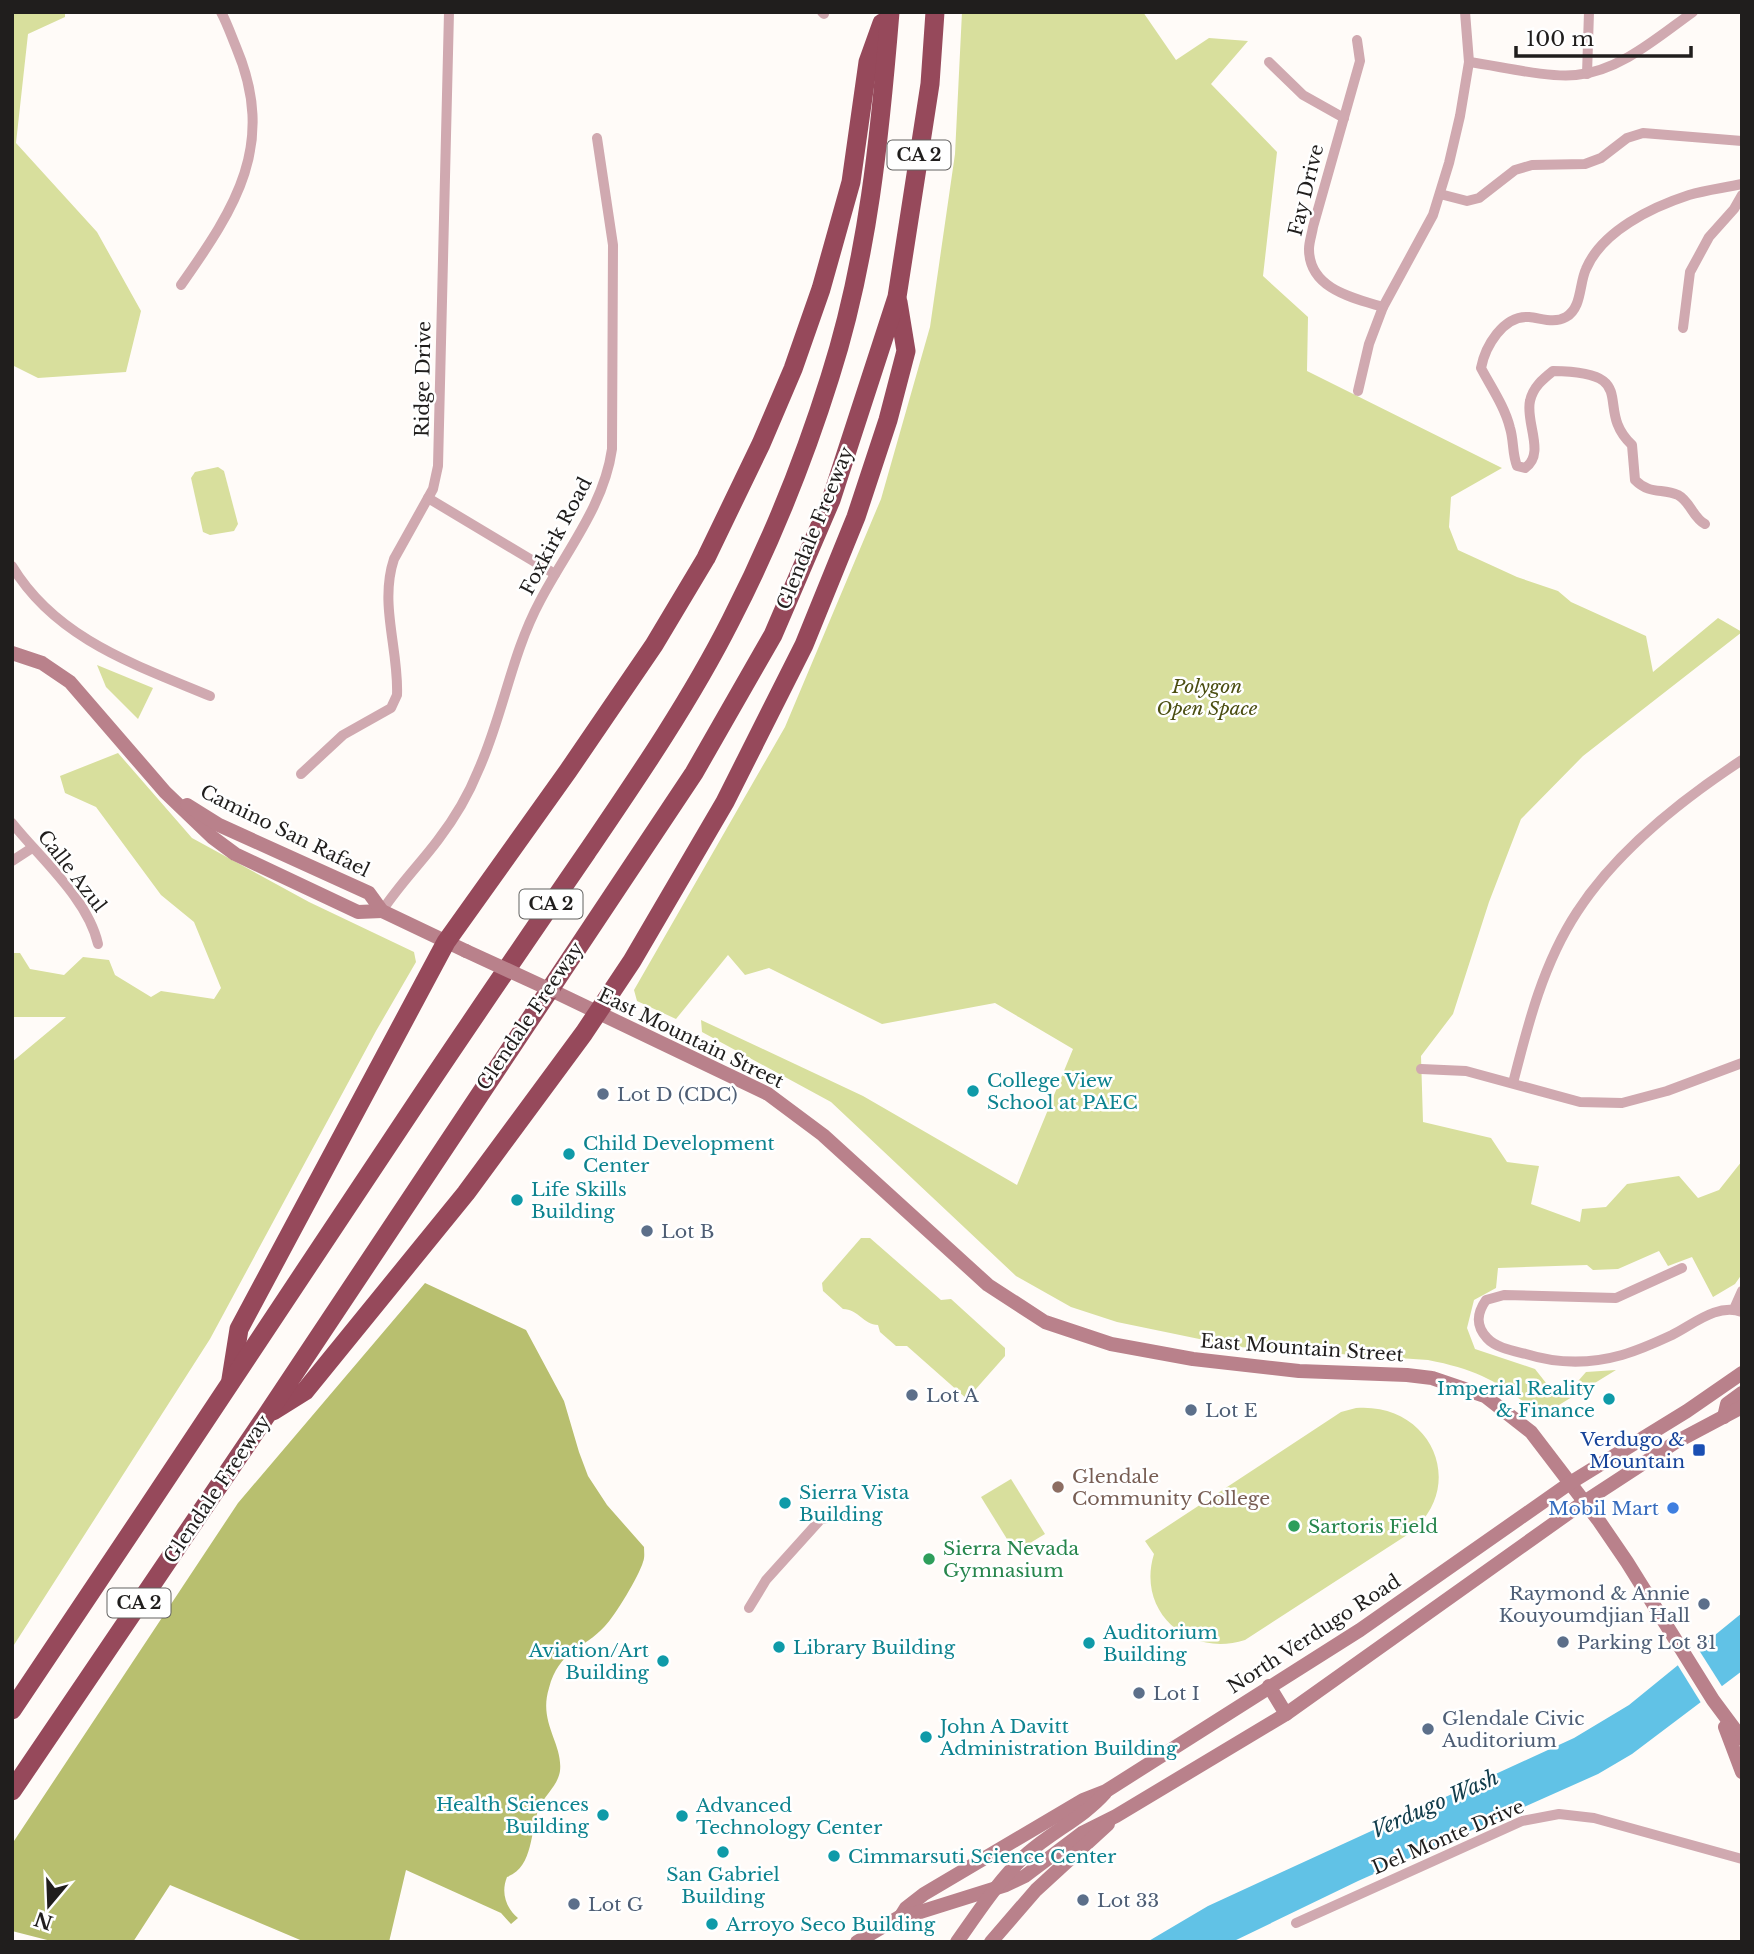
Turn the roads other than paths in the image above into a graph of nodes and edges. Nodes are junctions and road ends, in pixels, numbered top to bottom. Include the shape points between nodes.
1 (221, 12) edge
2 (449, 12) edge
3 (888, 12) edge
4 (934, 12) edge
5 (1465, 12) edge
6 (1589, 12) edge
7 (1693, 12) edge
8 (1357, 40) dead end
9 (1269, 61) dead end
10 (1469, 62) junction
11 (1587, 74) junction
12 (1343, 118) junction
13 (597, 138) dead end
14 (1742, 141) edge
15 (1742, 184) edge
16 (1440, 194) junction
17 (1742, 195) edge
18 (181, 285) dead end
19 (897, 297) junction
20 (1383, 307) junction
21 (1683, 328) dead end
22 (1358, 391) dead end
23 (428, 498) junction
24 (1706, 524) dead end
25 (12, 566) edge
26 (555, 574) junction
27 (12, 653) edge
28 (210, 695) dead end
29 (1742, 760) edge
30 (301, 774) dead end
31 (164, 792) junction
32 (12, 822) edge
33 (32, 848) junction
34 (12, 860) edge
35 (382, 911) junction
36 (446, 942) junction
37 (98, 944) dead end
38 (466, 951) joint
39 (598, 1013) junction
40 (1742, 1063) edge
41 (1422, 1069) dead end
42 (1513, 1083) junction
43 (1682, 1268) dead end
44 (1742, 1291) edge
45 (1738, 1310) edge
46 (1742, 1373) edge
47 (229, 1388) junction
48 (1742, 1392) edge
49 (1742, 1407) edge
50 (266, 1416) junction
51 (1724, 1417) junction
52 (1570, 1483) junction
53 (1584, 1502) junction
54 (841, 1516) dead end
55 (749, 1608) dead end
56 (1269, 1686) junction
57 (1713, 1700) junction
58 (12, 1710) edge
59 (1286, 1714) junction
60 (1742, 1739) edge
61 (1742, 1772) edge
62 (12, 1791) edge
63 (1106, 1791) junction
64 (1116, 1816) junction
65 (1742, 1859) edge
66 (996, 1888) junction
67 (901, 1916) junction
68 (1296, 1923) dead end
69 (857, 1942) edge
70 (957, 1942) edge
71 (991, 1942) edge

1 - 18 street via 248,77 254,128 234,200
2 - 23 street, Ridge Drive via 438,466
3 - 36 highway via 868,62 851,182 821,289 761,444 706,558 654,645
3 - 47 highway, Glendale Freeway / CA 2 via 872,198 851,299 831,374 785,502 729,625 633,786
4 - 19 highway, Glendale Freeway / CA 2 via 930,84
5 - 10 street
6 - 11 street
7 - 11 street via 1619,62
8 - 12 street, Fay Drive via 1360,61
9 - 12 street via 1303,95
10 - 11 street via 1572,76
10 - 16 street
12 - 20 street, Fay Drive via 1309,250 1314,268 1335,291
13 - 26 street, Foxkirk Road via 613,245 612,449 602,491
14 - 16 street via 1643,133 1585,164 1532,164 1515,170 1479,198 1467,201
15 - 24 street via 1689,195 1643,214 1595,253 1585,270 1575,309 1565,318 1513,321 1494,335 1481,368 1511,429 1517,466 1525,468 1535,455 1530,400 1538,383 1553,371 1599,377 1609,385 1622,435 1632,445 1635,480 1642,488 1679,495
16 - 20 street
17 - 21 street via 1709,237 1690,272
19 - 39 highway via 906,351 888,420 832,579 725,802
19 - 50 highway, Glendale Freeway / CA 2 via 831,500 773,635 694,773
20 - 22 street
23 - 26 street
23 - 30 street, Ridge Drive via 394,559 389,580 397,695 391,708 333,743
25 - 28 street via 38,600 83,639
26 - 35 street, Foxkirk Road via 522,642 489,744 466,797
27 - 31 main road, Camino San Rafael via 42,663 70,682
29 - 42 street via 1708,782 1636,843 1577,912 1531,1011
31 - 35 main road, Camino San Rafael via 219,825 369,892
31 - 35 main road, Camino San Rafael via 235,854 358,912
32 - 33 street, Calle Azul
33 - 34 street
33 - 37 street, Calle Azul via 75,897 94,926
35 - 36 main road, Camino San Rafael
36 - 38 main road, Camino San Rafael
36 - 47 highway via 239,1329
38 - 39 main road, East Mountain Street, bridge
39 - 50 highway via 466,1193 305,1391
39 - 52 main road, East Mountain Street via 768,1094 823,1135 988,1284 1045,1322 1111,1344 1194,1359 1299,1371 1407,1375 1458,1385 1485,1396 1522,1425
40 - 42 street via 1622,1103 1580,1102
41 - 42 street via 1466,1071
43 - 45 street via 1616,1298 1504,1295 1486,1300 1478,1312 1479,1326 1493,1343 1565,1363 1621,1355 1671,1336 1709,1314
44 - 45 street
46 - 52 main road, North Verdugo Road
47 - 58 highway, Glendale Freeway / CA 2
48 - 51 main road via 1727,1404
49 - 51 main road, North Verdugo Road
50 - 62 highway, Glendale Freeway / CA 2
51 - 53 main road, North Verdugo Road via 1676,1442
52 - 53 main road, East Mountain Street
52 - 56 main road, North Verdugo Road via 1360,1630
53 - 57 main road, East Mountain Street
53 - 59 main road, North Verdugo Road
54 - 55 street via 821,1519 766,1580
56 - 59 main road
56 - 63 main road, North Verdugo Road
57 - 60 main road, East Mountain Street
57 - 61 main road
59 - 64 main road, North Verdugo Road
63 - 66 main road via 1093,1807 1027,1854
63 - 67 main road, North Verdugo Road via 924,1894
64 - 66 main road, North Verdugo Road via 1070,1841 1026,1876
64 - 71 main road via 1035,1890
65 - 68 street, Del Monte Drive via 1594,1818 1541,1816
66 - 67 main road, North Verdugo Road
66 - 70 main road
67 - 69 main road, North Verdugo Road

